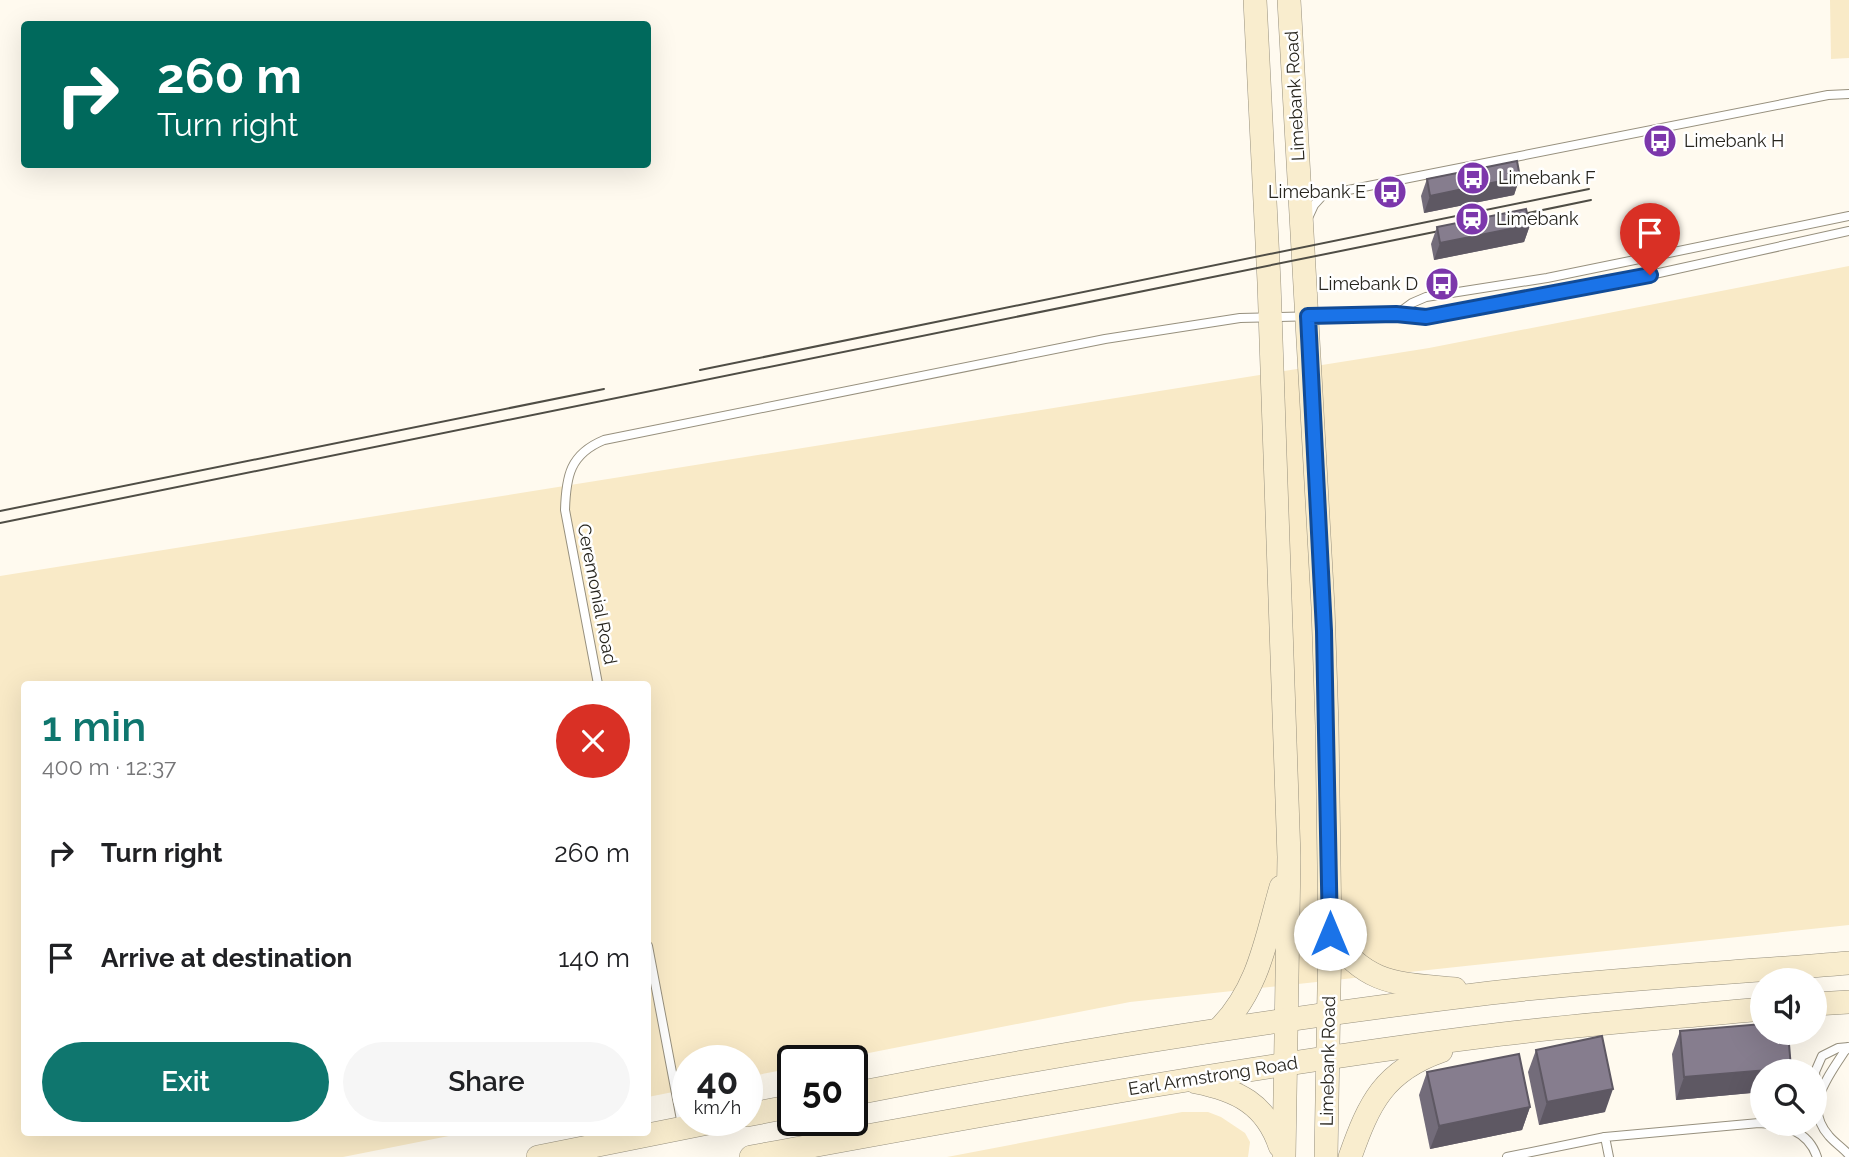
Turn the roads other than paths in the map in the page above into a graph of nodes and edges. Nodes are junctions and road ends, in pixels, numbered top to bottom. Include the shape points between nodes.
1 (1255, 0) edge
2 (1289, 0) edge
3 (1849, 93) edge
4 (1849, 216) edge
5 (1849, 232) edge
6 (1302, 239) junction
7 (1396, 314) junction
8 (1270, 316) junction
9 (1308, 316) junction
10 (597, 681) edge
11 (1289, 857) junction
12 (1330, 934) junction
13 (651, 962) edge
14 (1849, 963) edge
15 (1492, 993) junction
16 (1849, 1002) edge
17 (1827, 1004) edge
18 (1827, 1005) edge
19 (1849, 1009) edge
20 (1750, 1010) edge
21 (1329, 1015) junction
22 (1287, 1020) junction
23 (1219, 1029) junction
24 (1480, 1037) junction
25 (1849, 1047) edge
26 (1328, 1058) junction
27 (1821, 1059) edge
28 (1286, 1064) junction
29 (672, 1074) edge
30 (1186, 1079) junction
31 (1827, 1081) edge
32 (868, 1091) edge
33 (672, 1130) edge
34 (1827, 1132) edge
35 (651, 1134) edge
36 (642, 1136) edge
37 (1605, 1137) junction
38 (1849, 1155) edge
39 (538, 1157) edge
40 (751, 1157) edge
41 (1284, 1157) edge
42 (1326, 1157) edge
43 (1350, 1157) edge
44 (1507, 1157) edge
45 (1609, 1157) edge
46 (1816, 1157) edge

1 - 8 main road, Limebank Road
2 - 6 main road, Limebank Road
3 - 6 lane via 1323,195 1310,214
4 - 7 lane via 1547,278 1426,297
5 - 7 lane, Ceremonial Road via 1436,315
6 - 9 main road, Limebank Road
7 - 9 lane, Ceremonial Road
8 - 9 lane, Ceremonial Road
8 - 10 lane, Ceremonial Road via 1105,339 591,445 574,462 565,510
8 - 11 main road, Limebank Road
9 - 12 main road, Limebank Road via 1323,607
11 - 22 main road, Limebank Road
11 - 23 main road via 1252,984
12 - 15 main road via 1355,965 1377,977
12 - 21 main road, Limebank Road
13 - 29 lane
14 - 15 main road
15 - 21 main road
16 - 17 main road
18 - 19 lane
20 - 24 main road, Earl Armstrong Road
21 - 22 main road
21 - 26 main road, Limebank Road
22 - 23 main road
22 - 28 main road, Limebank Road
23 - 32 main road
24 - 26 main road, Earl Armstrong Road
24 - 43 main road via 1417,1059 1399,1071 1375,1098
25 - 27 lane
25 - 31 lane
26 - 28 main road, Earl Armstrong Road
26 - 42 main road, Limebank Road
28 - 30 main road, Earl Armstrong Road
28 - 41 main road, Limebank Road
30 - 40 main road, Earl Armstrong Road
30 - 41 main road via 1222,1088 1255,1105 1274,1128
33 - 35 main road
34 - 38 lane
36 - 39 main road
37 - 44 lane
37 - 45 lane
37 - 46 lane via 1759,1123 1784,1125 1804,1136

